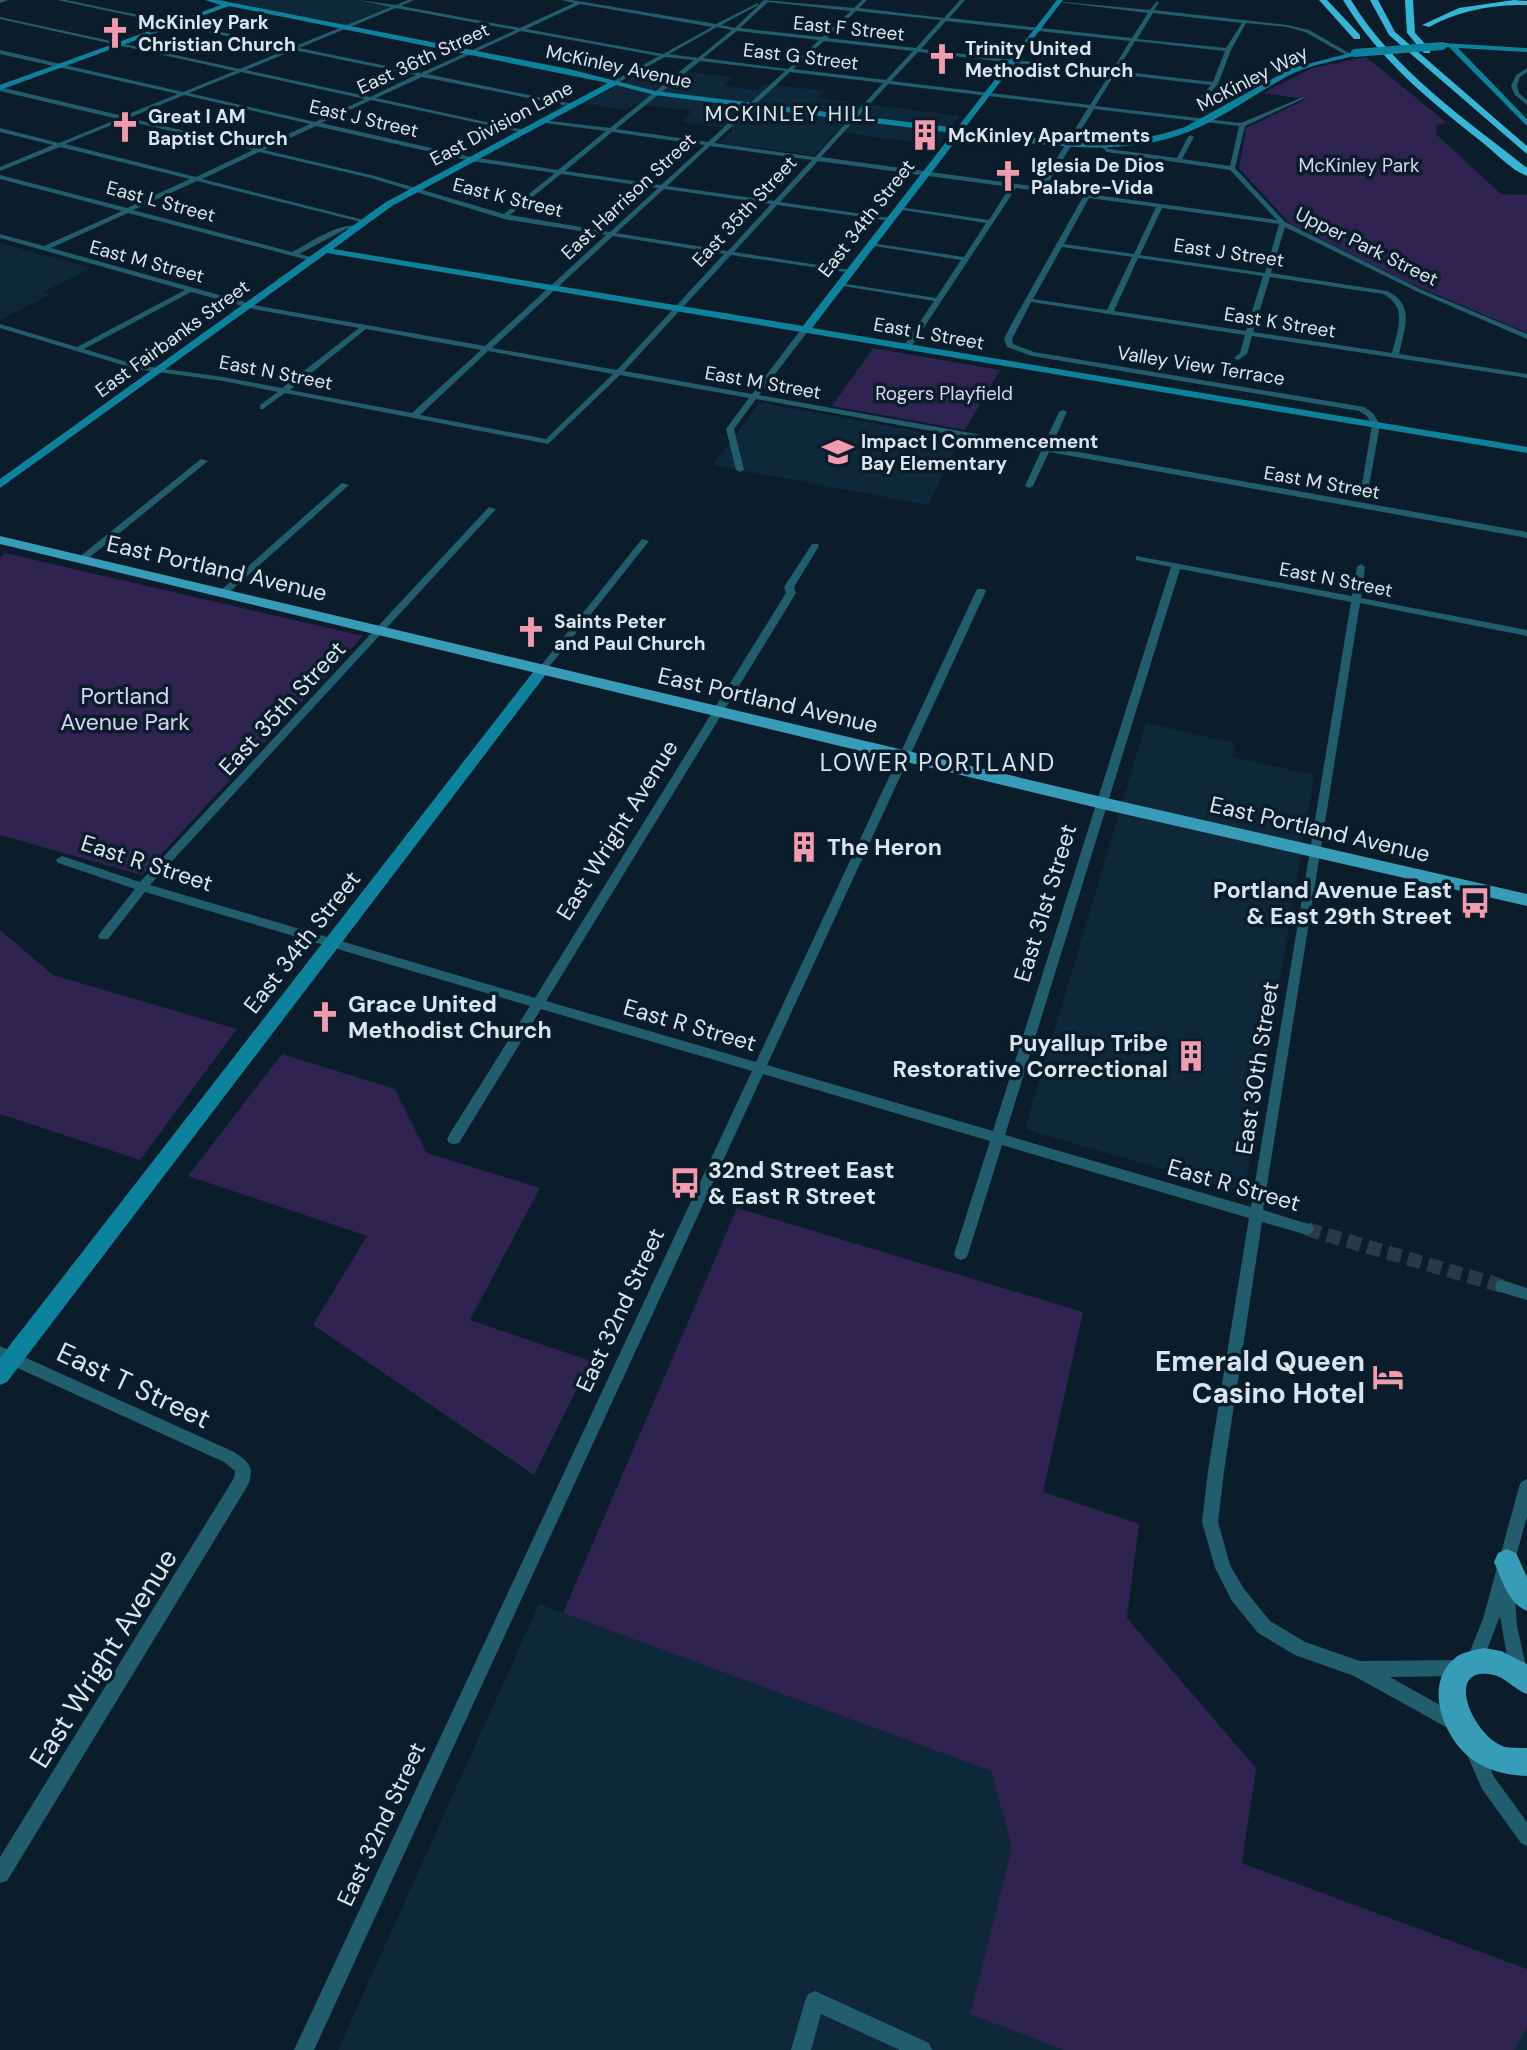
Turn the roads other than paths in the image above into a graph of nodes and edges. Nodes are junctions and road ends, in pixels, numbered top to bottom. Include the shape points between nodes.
1 (6, 0) edge
2 (58, 0) edge
3 (208, 0) edge
4 (239, 0) edge
5 (360, 0) edge
6 (412, 0) edge
7 (564, 0) edge
8 (767, 0) edge
9 (866, 0) edge
10 (963, 0) edge
11 (1045, 0) edge
12 (1315, 0) edge
13 (1324, 0) edge
14 (1347, 0) edge
15 (1357, 0) edge
16 (1365, 0) edge
17 (1374, 0) edge
18 (1409, 0) edge
19 (1493, 0) edge
20 (582, 1) edge
21 (1060, 1) edge
22 (0, 2) edge
23 (1157, 2) dead end
24 (1527, 3) edge
25 (228, 4) junction
26 (396, 7) junction
27 (855, 10) junction
28 (1152, 11) junction
29 (0, 18) edge
30 (945, 20) junction
31 (1245, 21) junction
32 (174, 24) junction
33 (1426, 25) junction
34 (716, 26) junction
35 (346, 27) junction
36 (735, 29) junction
37 (522, 30) junction
38 (1037, 30) junction
39 (1358, 38) junction
40 (823, 39) junction
41 (1133, 41) junction
42 (120, 44) junction
43 (1451, 45) junction
44 (293, 49) junction
45 (917, 50) junction
46 (1228, 50) junction
47 (1527, 50) edge
48 (0, 52) edge
49 (474, 52) junction
50 (1427, 52) junction
51 (1351, 54) junction
52 (662, 55) junction
53 (1388, 57) junction
54 (696, 60) junction
55 (1013, 61) junction
56 (61, 66) junction
57 (240, 70) junction
58 (789, 71) junction
59 (1527, 71) edge
60 (1114, 72) junction
61 (422, 75) junction
62 (614, 83) junction
63 (887, 83) junction
64 (1215, 84) junction
65 (0, 89) edge
66 (183, 93) junction
67 (655, 93) junction
68 (987, 95) junction
69 (1301, 98) dead end
70 (372, 99) junction
71 (1527, 103) edge
72 (1197, 105) dead end
73 (572, 106) junction
74 (752, 106) junction
75 (1092, 107) junction
76 (1486, 116) junction
77 (122, 118) junction
78 (853, 119) junction
79 (544, 121) junction
80 (1202, 121) junction
81 (317, 124) junction
82 (1527, 124) edge
83 (1242, 125) junction
84 (1500, 128) junction
85 (0, 130) edge
86 (609, 130) junction
87 (523, 132) junction
88 (958, 132) junction
89 (1192, 137) dead end
90 (60, 144) junction
91 (710, 144) junction
92 (1069, 145) junction
93 (1102, 145) junction
94 (1527, 150) edge
95 (259, 151) junction
96 (816, 158) junction
97 (471, 159) junction
98 (1179, 160) junction
99 (1232, 168) junction
100 (0, 169) edge
101 (558, 172) junction
102 (1527, 172) edge
103 (928, 174) junction
104 (0, 177) edge
105 (197, 180) junction
106 (1015, 186) junction
107 (664, 187) junction
108 (415, 189) junction
109 (1041, 189) junction
110 (1087, 196) junction
111 (775, 204) junction
112 (1160, 205) junction
113 (899, 209) junction
114 (128, 211) junction
115 (504, 216) junction
116 (890, 220) junction
117 (990, 222) junction
118 (1283, 223) junction
119 (361, 224) junction
120 (612, 235) junction
121 (0, 236) edge
122 (871, 245) junction
123 (1060, 245) junction
124 (44, 249) junction
125 (325, 250) junction
126 (730, 253) junction
127 (293, 254) junction
128 (1136, 255) junction
129 (312, 259) junction
130 (965, 259) junction
131 (850, 272) junction
132 (1268, 274) junction
133 (840, 285) junction
134 (554, 288) junction
135 (191, 289) junction
136 (938, 300) junction
137 (1029, 300) junction
138 (248, 305) junction
139 (677, 309) junction
140 (1110, 312) junction
141 (0, 326) edge
142 (365, 327) junction
143 (805, 330) junction
144 (1248, 333) junction
145 (1527, 337) edge
146 (907, 347) junction
147 (489, 349) junction
148 (77, 350) junction
149 (1395, 356) junction
150 (1238, 358) dead end
151 (159, 370) junction
152 (619, 372) junction
153 (1527, 376) edge
154 (285, 391) junction
155 (755, 396) junction
156 (262, 407) dead end
157 (1063, 412) dead end
158 (414, 416) junction
159 (1376, 425) junction
160 (548, 442) joint
161 (1046, 449) junction
162 (1527, 450) edge
163 (204, 461) dead end
164 (740, 470) dead end
165 (0, 484) edge
166 (345, 485) dead end
167 (1029, 486) dead end
168 (1365, 490) dead end
169 (492, 509) dead end
170 (1527, 535) edge
171 (0, 540) edge
172 (645, 541) dead end
173 (815, 546) dead end
174 (1139, 558) dead end
175 (81, 559) junction
176 (1176, 566) junction
177 (1361, 567) dead end
178 (981, 591) dead end
179 (223, 593) junction
180 (1355, 600) junction
181 (379, 631) junction
182 (1527, 634) edge
183 (542, 670) junction
184 (718, 711) junction
185 (904, 756) junction
186 (1102, 803) junction
187 (1315, 852) junction
188 (62, 860) dead end
189 (142, 887) junction
190 (1527, 900) edge
191 (104, 936) dead end
192 (332, 943) junction
193 (537, 1004) junction
194 (758, 1068) junction
195 (454, 1139) dead end
196 (997, 1140) junction
197 (1256, 1214) junction
198 (1307, 1229) tunnel mouth
199 (961, 1254) dead end
200 (1502, 1286) tunnel mouth
201 (1527, 1294) edge
202 (6, 1355) edge
203 (0, 1375) edge
204 (243, 1468) joint
205 (1527, 1487) edge
206 (1507, 1562) junction
207 (1527, 1598) edge
208 (1468, 1665) junction
209 (1359, 1670) junction
210 (1524, 1677) edge
211 (1464, 1732) junction
212 (1527, 1762) edge
213 (1527, 1837) edge
214 (0, 1874) edge
215 (304, 2050) edge
216 (801, 2050) edge
217 (922, 2050) edge

1 - 22 street
2 - 32 street
3 - 25 street, McKinley Avenue
4 - 25 street
5 - 26 street, East G Street
6 - 26 street
7 - 20 street, East F Street
8 - 27 street
8 - 34 street, East Division Lane
8 - 36 street
9 - 27 street, East Harrison Street
10 - 30 street, East 35th Street
11 - 21 street
12 - 39 highway
13 - 39 highway
14 - 53 highway via 1361,28
15 - 102 highway via 1387,45
16 - 76 highway via 1380,29 1400,49 1470,109
17 - 76 highway via 1392,33
18 - 50 highway via 1411,33
19 - 33 highway via 1452,9
20 - 34 street, East F Street
20 - 37 street, East 36th Street
21 - 28 street
21 - 38 street, East 34th Street
23 - 28 street
24 - 33 highway via 1466,8
25 - 32 street
25 - 35 street, McKinley Avenue
26 - 35 street
26 - 37 street, East G Street
27 - 30 street
27 - 40 street, East Harrison Street
28 - 31 street
28 - 41 street
29 - 42 street
30 - 38 street
30 - 45 street, East 35th Street
31 - 46 street
31 - 51 street via 1301,29
32 - 42 street
32 - 44 street
33 - 50 highway via 1421,37
34 - 36 street, East F Street
34 - 52 street, East Division Lane
35 - 44 street
35 - 49 street, McKinley Avenue
36 - 40 street, East F Street
36 - 54 street
37 - 49 street, East 36th Street
37 - 52 street, East G Street
38 - 41 street
38 - 55 street, East 34th Street
39 - 53 highway
40 - 45 street, East F Street
40 - 58 street, East Harrison Street
41 - 46 street
41 - 60 street
42 - 56 street
42 - 57 street
43 - 47 street, McKinley Way
43 - 51 street, McKinley Way, bridge
43 - 82 street
44 - 57 street
44 - 61 street
45 - 55 street, East F Street
45 - 63 street, East 35th Street
46 - 64 street
48 - 56 street, East J Street
49 - 61 street, East 36th Street
49 - 62 street, McKinley Avenue
50 - 84 highway via 1500,117
51 - 80 street, McKinley Way via 1295,70
52 - 54 street, East G Street
52 - 62 street, East Division Lane
53 - 102 highway
54 - 58 street, East G Street
54 - 67 street
55 - 60 street, East F Street
55 - 68 street, East 34th Street
56 - 65 street
56 - 66 street, East J Street
57 - 66 street
57 - 70 street
58 - 63 street, East G Street
58 - 74 street, East Harrison Street
59 - 71 street via 1514,84
60 - 64 street, East F Street
60 - 75 street
61 - 70 street, East 36th Street
61 - 73 street
62 - 67 street, McKinley Avenue
62 - 73 street, East Division Lane
63 - 68 street, East G Street
63 - 78 street, East 35th Street
64 - 72 street
65 - 77 street, East K Street
66 - 77 street
66 - 81 street, East J Street
67 - 74 street, McKinley Avenue
67 - 86 street
68 - 75 street, East G Street
68 - 88 street, East 34th Street
69 - 83 street
70 - 81 street, East 36th Street
70 - 87 street
73 - 79 street, East Division Lane
74 - 78 street, McKinley Avenue
74 - 91 street, East Harrison Street
75 - 80 street, East G Street
75 - 92 street
76 - 84 highway
77 - 90 street
77 - 95 street, East K Street
78 - 88 street, McKinley Avenue
78 - 96 street, East 35th Street
79 - 86 street
79 - 87 street, East Division Lane
80 - 83 street, East G Street
80 - 93 street, McKinley Way via 1158,139
81 - 95 street, East 36th Street
81 - 97 street, East J Street
83 - 99 street
84 - 94 highway
85 - 90 street
86 - 91 street
86 - 101 street
87 - 97 street, East Division Lane
88 - 92 street, McKinley Avenue
88 - 103 street, East 34th Street
89 - 98 street
90 - 100 street
90 - 105 street
91 - 96 street
91 - 107 street, East Harrison Street
92 - 93 street, McKinley Way
92 - 109 street
93 - 98 street via 1107,150
95 - 105 street, East 36th Street
95 - 108 street, East K Street
96 - 103 street
96 - 111 street, East 35th Street
97 - 101 street, East J Street
97 - 108 street, East Division Lane
98 - 99 street
99 - 118 street, Upper Park Street
101 - 107 street, East J Street
101 - 115 street
103 - 106 street
103 - 113 street, East 34th Street
104 - 114 street, East L Street
105 - 114 street, East 36th Street
105 - 119 street
106 - 109 street
106 - 117 street
107 - 111 street, East J Street
107 - 120 street, East Harrison Street
108 - 115 street, East K Street
108 - 119 street, East Division Lane
109 - 110 street
110 - 112 street
110 - 123 street
111 - 116 street, East J Street
111 - 126 street, East 35th Street
112 - 118 street
112 - 128 street
113 - 116 street, East 34th Street
113 - 117 street
114 - 124 street, East 36th Street
114 - 127 street, East L Street
115 - 120 street, East K Street
116 - 122 street, East 34th Street
117 - 130 street
118 - 132 street
118 - 145 street, Upper Park Street via 1420,291
119 - 125 street, East Fairbanks Street
119 - 127 street, East Division Lane via 345,227
120 - 126 street, East K Street
120 - 134 street, East Harrison Street
121 - 124 street, East M Street
122 - 130 street
122 - 131 street, East 34th Street
123 - 128 street, East J Street
123 - 137 street
124 - 135 street, East M Street
125 - 129 street, East Fairbanks Street
125 - 134 street, East L Street
126 - 131 street, East K Street
126 - 139 street, East 35th Street
127 - 129 street, East L Street
128 - 132 street, East J Street
128 - 140 street
129 - 138 street, East Fairbanks Street
130 - 136 street
131 - 133 street, East 34th Street
132 - 144 street
132 - 149 street, East J Street via 1376,289 1401,300
133 - 136 street
133 - 143 street, East 34th Street
134 - 139 street, East L Street
134 - 147 street, East Harrison Street
135 - 138 street, East M Street
135 - 148 street
136 - 146 street
137 - 140 street, East K Street
137 - 159 street, Valley View Terrace via 1008,339 1015,348 1345,405 1365,411
138 - 142 street, East M Street
138 - 151 street, East Fairbanks Street
139 - 143 street, East L Street
139 - 152 street, East 35th Street
140 - 144 street, East K Street
141 - 148 street, East N Street
142 - 147 street, East M Street
142 - 154 street
143 - 146 street, East L Street
143 - 155 street, East 34th Street
144 - 149 street, East K Street
144 - 150 street
146 - 159 street, East L Street
147 - 152 street, East M Street
147 - 158 street, East Harrison Street
148 - 151 street, East N Street via 136,368
149 - 153 street, East K Street
151 - 154 street, East N Street
151 - 165 street, East Fairbanks Street
152 - 155 street, East M Street
152 - 160 street, East 35th Street
154 - 156 street
154 - 158 street, East N Street
155 - 161 street, East M Street
155 - 164 street, East 34th Street via 730,429
157 - 161 street
158 - 160 street, East N Street
159 - 162 street, East L Street
159 - 168 street
161 - 167 street
161 - 170 street, East M Street
163 - 175 street
166 - 179 street
169 - 181 street, East 35th Street
171 - 175 main road, East Portland Avenue
172 - 183 street, East 34th Street
173 - 184 street, East Wright Avenue
174 - 176 street, East N Street
175 - 179 main road, East Portland Avenue
176 - 180 street, East N Street
176 - 186 street, East 31st Street
177 - 180 street, East 30th Street
178 - 185 street, East 32nd Street
179 - 181 main road, East Portland Avenue
180 - 182 street, East N Street
180 - 187 street, East 30th Street
181 - 183 main road, East Portland Avenue
181 - 189 street, East 35th Street
183 - 184 main road, East Portland Avenue
183 - 192 street, East 34th Street
184 - 185 main road, East Portland Avenue
184 - 193 street, East Wright Avenue
185 - 186 main road, East Portland Avenue
185 - 194 street, East 32nd Street
186 - 187 main road, East Portland Avenue
186 - 196 street, East 31st Street
187 - 190 main road, East Portland Avenue
187 - 197 street, East 30th Street
188 - 189 street, East R Street
189 - 191 street, East 35th Street
189 - 192 street, East R Street
192 - 193 street, East R Street
192 - 202 street, East 34th Street
193 - 194 street, East R Street
193 - 195 street, East Wright Avenue
194 - 196 street, East R Street
194 - 215 street, East 32nd Street
196 - 197 street, East R Street
196 - 199 street, East 31st Street
197 - 198 street, East R Street
197 - 209 street, East 30th Street via 1210,1522 1223,1568 1264,1626 1301,1649
200 - 201 street
202 - 203 street, East 34th Street
202 - 204 street, East T Street via 229,1457
204 - 214 street, East Wright Avenue via 242,1480
205 - 206 street
206 - 207 main road
206 - 208 street via 1491,1619
206 - 210 street via 1509,1626
208 - 209 street, East 30th Street
208 - 210 main road via 1489,1661
208 - 211 main road via 1454,1678 1451,1692 1452,1708
209 - 211 street, East 30th Street
211 - 212 main road via 1483,1753 1499,1761
211 - 213 street via 1488,1783
216 - 217 street via 815,2001

